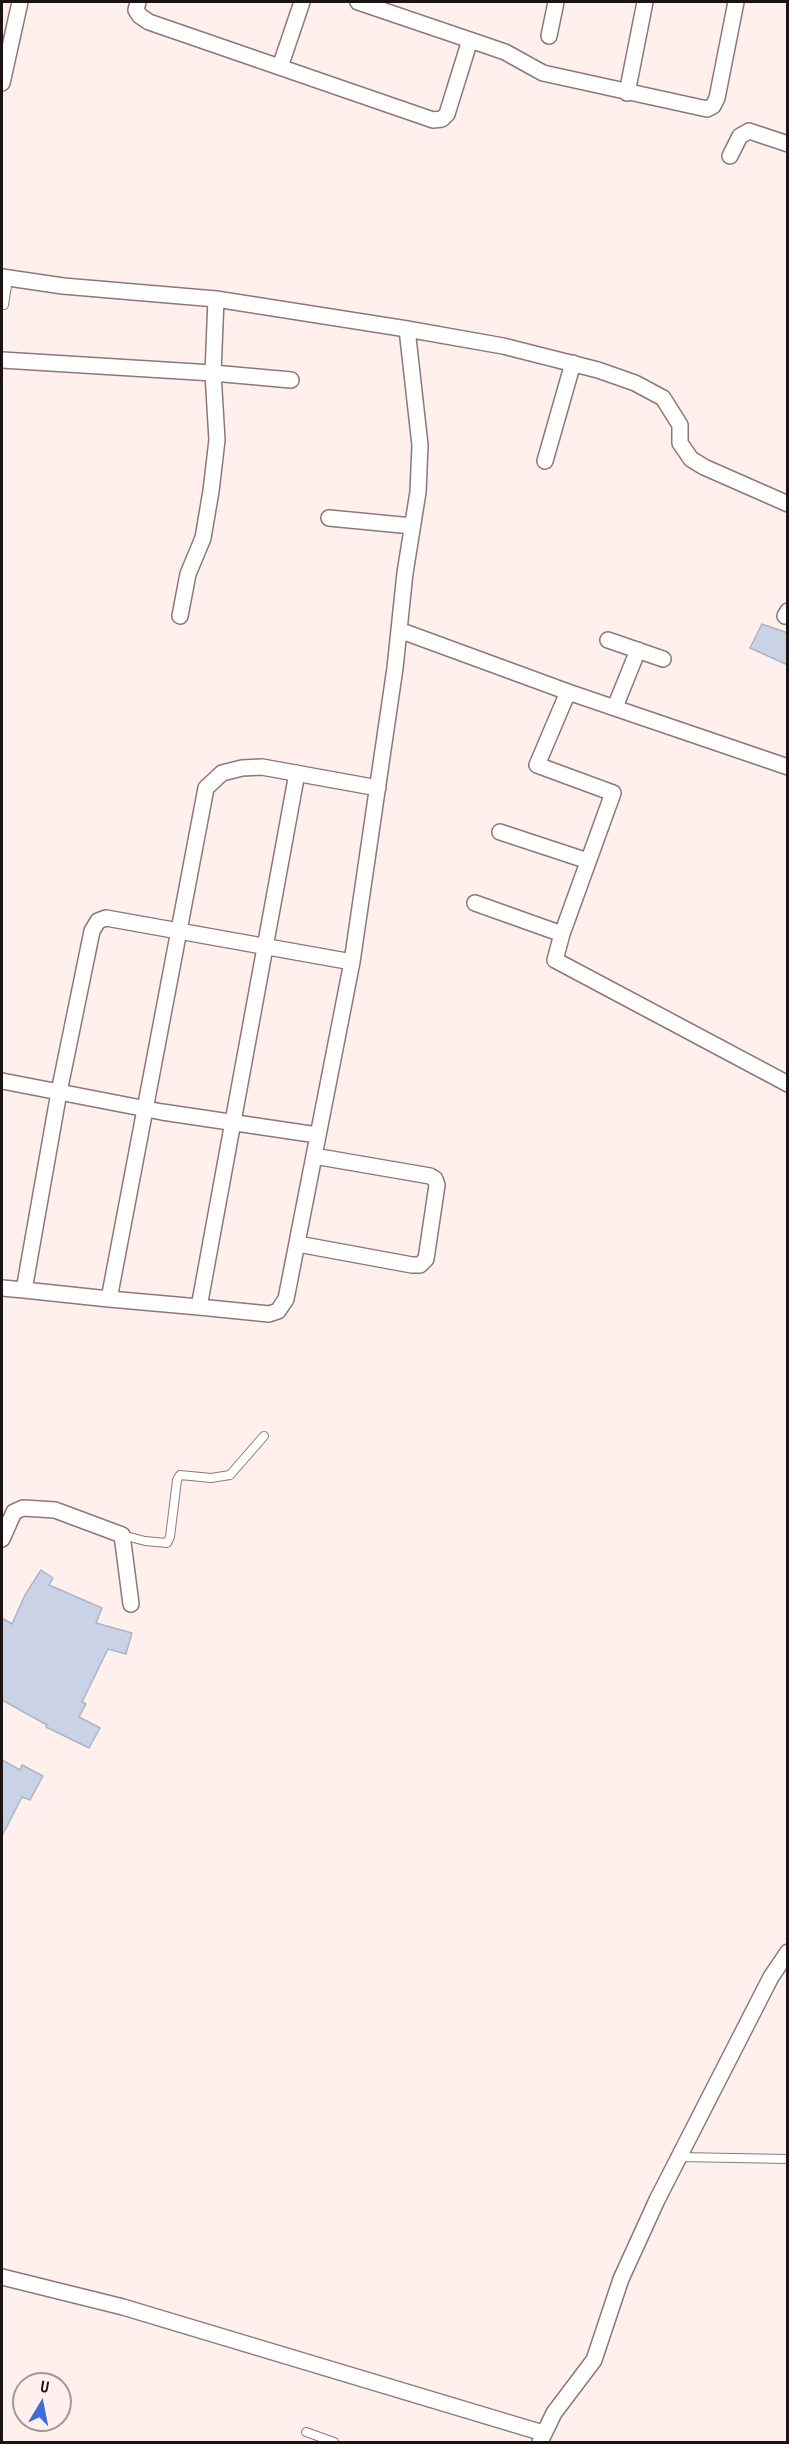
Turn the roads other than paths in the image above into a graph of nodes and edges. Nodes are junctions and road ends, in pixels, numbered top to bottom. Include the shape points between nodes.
1 (20, 2) edge
2 (138, 2) edge
3 (302, 2) edge
4 (358, 2) edge
5 (556, 2) edge
6 (645, 2) edge
7 (736, 2) edge
8 (549, 36) dead end
9 (470, 40) junction
10 (280, 67) junction
11 (2, 83) edge
12 (627, 93) junction
13 (788, 144) edge
14 (730, 156) dead end
15 (5, 278) edge
16 (216, 299) junction
17 (4, 305) dead end
18 (407, 329) junction
19 (2, 360) edge
20 (573, 363) junction
21 (213, 372) junction
22 (291, 380) dead end
23 (545, 461) dead end
24 (788, 504) edge
25 (329, 518) dead end
26 (412, 526) junction
27 (180, 616) dead end
28 (399, 630) junction
29 (608, 640) dead end
30 (638, 650) junction
31 (663, 659) dead end
32 (568, 692) junction
33 (615, 707) junction
34 (788, 768) edge
35 (297, 773) junction
36 (378, 788) junction
37 (500, 832) dead end
38 (588, 861) junction
39 (475, 903) dead end
40 (179, 931) junction
41 (562, 934) junction
42 (266, 946) junction
43 (352, 962) junction
44 (2, 1081) edge
45 (788, 1084) edge
46 (59, 1092) junction
47 (146, 1109) junction
48 (232, 1124) junction
49 (317, 1135) junction
50 (314, 1156) junction
51 (298, 1244) junction
52 (2, 1288) edge
53 (24, 1290) junction
54 (109, 1299) junction
55 (198, 1307) junction
56 (264, 1436) dead end
57 (122, 1535) junction
58 (2, 1539) edge
59 (130, 1604) dead end
60 (788, 1952) edge
61 (678, 2157) junction
62 (788, 2159) edge
63 (2, 2277) edge
64 (306, 2432) dead end
65 (541, 2438) edge
66 (334, 2442) edge

1 - 11 street
2 - 10 street via 136,10 149,22
3 - 10 street
4 - 9 street
5 - 8 street
6 - 12 street
7 - 12 street via 713,106 707,109
9 - 10 street via 447,114 442,119 433,120
9 - 12 street via 505,52 543,73
13 - 14 street via 749,131 740,136
15 - 16 street
15 - 17 lane
16 - 18 street
16 - 21 street
18 - 20 street
18 - 26 street via 420,445
19 - 21 street
20 - 23 street
20 - 24 street via 635,383 663,398 680,425 680,443 691,459
21 - 22 street
21 - 27 street via 217,440 211,491 203,538 188,574
25 - 26 street
26 - 28 street
28 - 32 street
28 - 36 street
29 - 30 street
30 - 31 street
30 - 33 street
32 - 33 street
32 - 38 street via 537,765 613,793
33 - 34 street
35 - 36 street
35 - 40 street via 242,768 222,774 206,788
35 - 42 street
36 - 43 street
37 - 38 street
38 - 41 street
39 - 41 street
40 - 42 street
40 - 46 street via 106,918 98,921 92,931
40 - 47 street
41 - 45 street via 555,960
42 - 43 street
42 - 48 street
43 - 49 street
44 - 46 street
46 - 47 street
46 - 53 street
47 - 48 street
47 - 54 street
48 - 49 street
48 - 55 street
49 - 50 street
50 - 51 street
50 - 51 street via 435,1179 426,1258 420,1266
51 - 55 street via 286,1299 278,1311 268,1314
52 - 53 street
53 - 54 street
54 - 55 street
56 - 57 lane via 230,1475 212,1479 180,1475 167,1543
57 - 58 street via 55,1510 23,1508 14,1512
57 - 59 street
60 - 61 street via 771,1977
61 - 62 lane
61 - 65 street via 621,2278 594,2360 554,2413
63 - 65 street via 123,2307
64 - 66 lane

